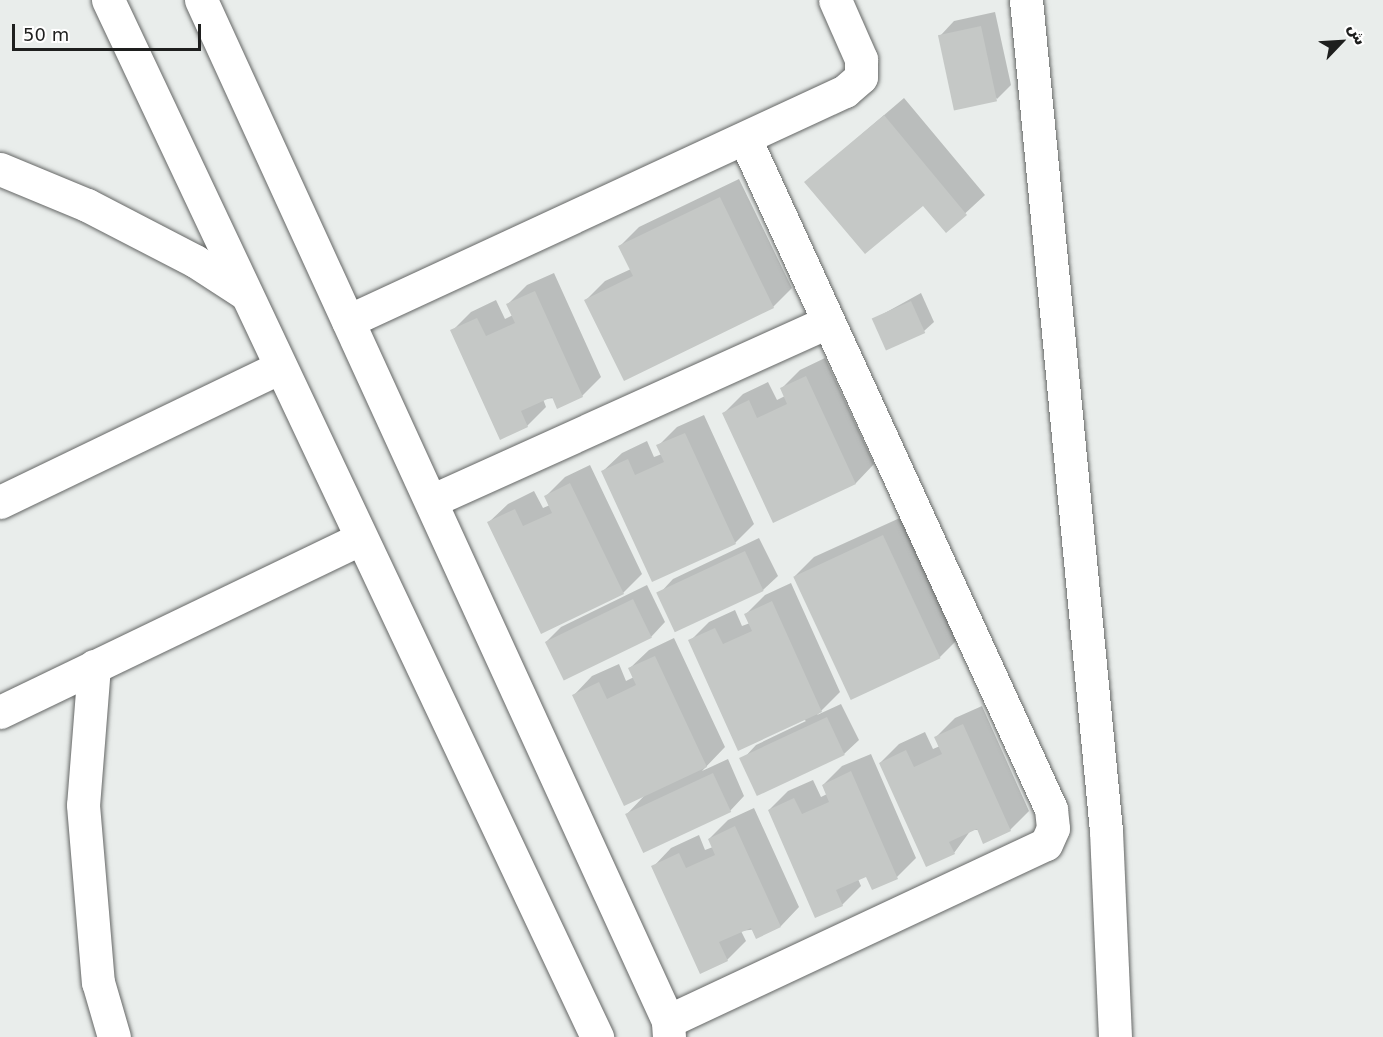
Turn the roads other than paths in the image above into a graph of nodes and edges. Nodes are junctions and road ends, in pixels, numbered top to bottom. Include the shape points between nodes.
1 (108, 0) edge
2 (201, 0) edge
3 (835, 0) edge
4 (1026, 0) edge
5 (746, 141) junction
6 (0, 169) edge
7 (246, 294) junction
8 (348, 321) junction
9 (828, 322) junction
10 (280, 367) junction
11 (431, 501) junction
12 (0, 502) edge
13 (359, 539) junction
14 (94, 666) junction
15 (0, 712) edge
16 (669, 1029) edge
17 (114, 1037) edge
18 (597, 1037) edge
19 (1115, 1037) edge

1 - 7 street
2 - 8 street
3 - 5 street via 861,59 861,77
4 - 19 street via 1106,831
5 - 8 street
5 - 9 street
6 - 7 street via 87,205 195,261
7 - 10 street
8 - 11 street
9 - 11 street
9 - 16 street via 1051,809 1053,828 1046,844
10 - 12 street
10 - 13 street
11 - 16 street
13 - 14 street
13 - 18 street
14 - 15 street
14 - 17 street via 83,805 98,982

